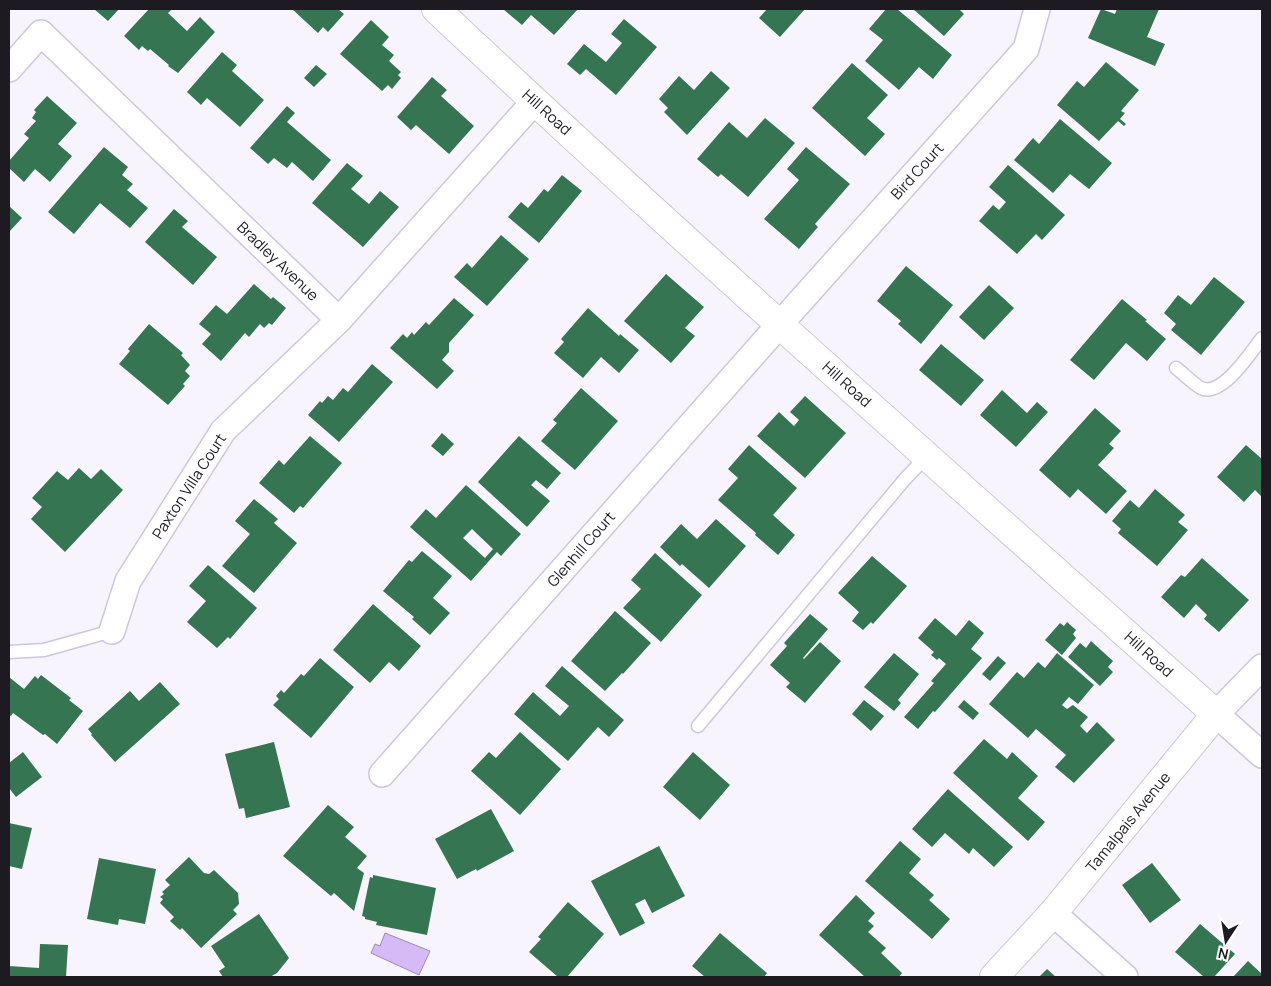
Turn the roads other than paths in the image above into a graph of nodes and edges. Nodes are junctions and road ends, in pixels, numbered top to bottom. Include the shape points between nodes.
1 (436, 9) edge
2 (1037, 9) edge
3 (9, 69) edge
4 (534, 102) junction
5 (339, 320) junction
6 (780, 324) junction
7 (1262, 338) edge
8 (1176, 368) dead end
9 (927, 456) junction
10 (112, 631) joint
11 (9, 652) edge
12 (1262, 667) edge
13 (1216, 714) junction
14 (698, 726) dead end
15 (1262, 755) edge
16 (382, 774) dead end
17 (1053, 913) junction
18 (994, 977) edge
19 (1125, 977) edge

1 - 4 street, Hill Road
2 - 6 street, Bird Court via 1026,50
3 - 5 street, Bradley Avenue via 41,33
4 - 5 street
4 - 6 street, Hill Road
5 - 10 street, Paxton Villa Court via 223,431 128,581
6 - 9 street, Hill Road
6 - 16 street, Glenhill Court
7 - 8 lane via 1220,386 1202,388
9 - 13 street, Hill Road
9 - 14 lane
10 - 11 lane via 44,650
12 - 13 street, Tamalpais Avenue
13 - 15 street, Hill Road
13 - 17 street, Tamalpais Avenue
17 - 18 street, Tamalpais Avenue
17 - 19 street

